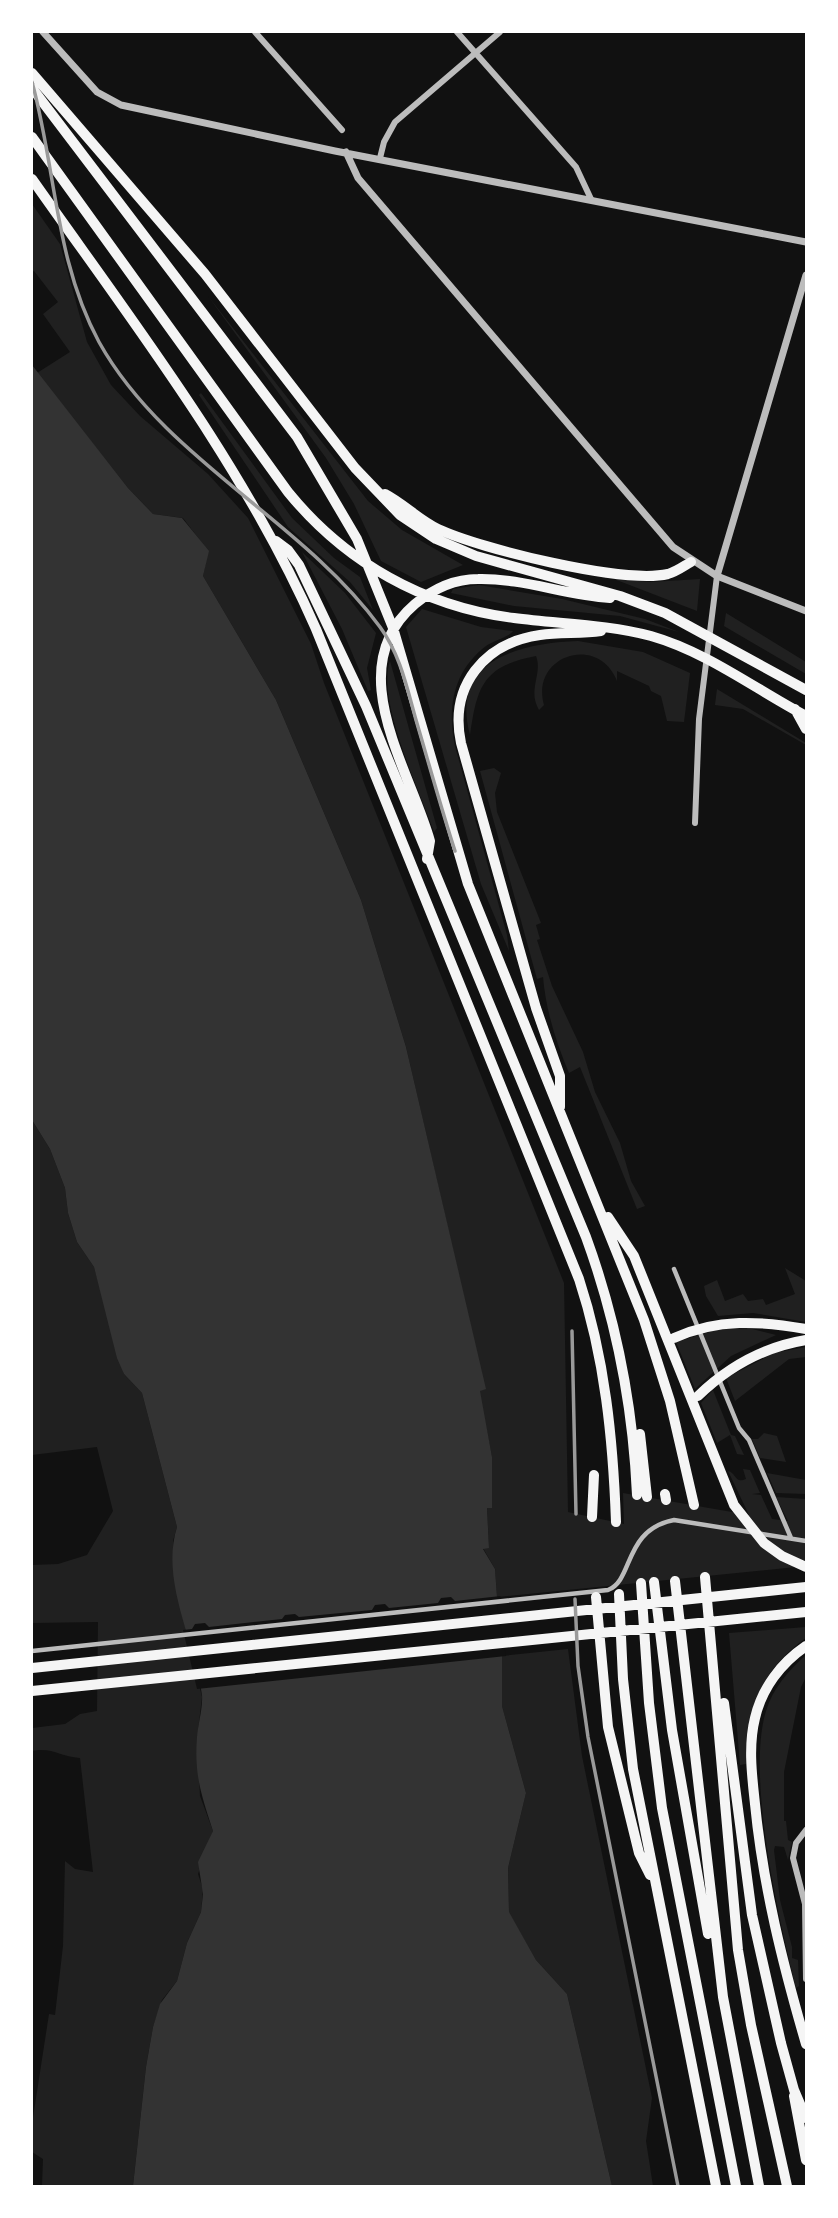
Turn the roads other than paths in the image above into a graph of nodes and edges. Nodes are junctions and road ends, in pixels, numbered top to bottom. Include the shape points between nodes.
1 (43, 32) edge
2 (256, 32) edge
3 (457, 32) edge
4 (500, 32) edge
5 (476, 53) junction
6 (32, 73) edge
7 (32, 88) edge
8 (342, 130) dead end
9 (32, 137) edge
10 (346, 152) junction
11 (380, 158) junction
12 (32, 179) edge
13 (591, 199) junction
14 (807, 242) edge
15 (807, 275) edge
16 (376, 492) junction
17 (273, 539) junction
18 (691, 562) junction
19 (717, 576) junction
20 (630, 599) junction
21 (807, 611) edge
22 (617, 629) junction
23 (807, 690) edge
24 (795, 709) junction
25 (807, 716) edge
26 (807, 729) edge
27 (695, 823) dead end
28 (427, 859) junction
29 (560, 1114) junction
30 (603, 1214) junction
31 (674, 1269) dead end
32 (807, 1328) edge
33 (674, 1338) dead end
34 (807, 1340) edge
35 (698, 1396) dead end
36 (594, 1475) dead end
37 (642, 1496) dead end
38 (694, 1505) dead end
39 (592, 1517) dead end
40 (617, 1522) dead end
41 (791, 1539) junction
42 (807, 1541) edge
43 (807, 1567) edge
44 (705, 1577) dead end
45 (675, 1581) dead end
46 (654, 1582) dead end
47 (641, 1583) dead end
48 (807, 1587) edge
49 (619, 1594) dead end
50 (596, 1597) dead end
51 (807, 1612) edge
52 (807, 1646) edge
53 (32, 1651) edge
54 (715, 1667) junction
55 (32, 1668) edge
56 (32, 1692) edge
57 (806, 1830) edge
58 (655, 1884) junction
59 (807, 1979) edge
60 (723, 1997) junction
61 (807, 2044) edge
62 (794, 2090) junction
63 (807, 2118) edge
64 (807, 2160) edge
65 (716, 2186) edge
66 (736, 2186) edge
67 (759, 2186) edge
68 (787, 2186) edge

1 - 10 street via 97,92 114,102
2 - 8 street
3 - 5 street
4 - 5 street
5 - 11 street via 396,122
5 - 13 street via 576,167
6 - 16 highway via 199,266
7 - 29 highway via 297,437 337,501 388,615 473,897
9 - 22 highway via 300,506 337,543 378,572 432,599 470,611
10 - 11 street
10 - 18 street via 358,178 669,542
11 - 13 street
12 - 17 highway via 218,444
13 - 14 street
15 - 19 street
16 - 18 highway via 437,528 491,547 626,575 671,573
16 - 20 highway via 409,522 451,546 509,567
17 - 28 highway via 296,560 333,633
17 - 40 highway via 320,640 582,1287 608,1402
18 - 19 street
19 - 21 street
19 - 27 street via 699,719
20 - 23 highway via 701,630
20 - 28 highway via 491,579 451,583 405,613 384,651 381,697 430,841
22 - 24 highway via 681,647
22 - 29 highway via 540,635 504,646 473,671 459,707 461,743 559,1076
24 - 25 highway
24 - 26 highway
28 - 37 highway via 586,1237 610,1308 628,1390
29 - 30 highway
30 - 38 highway via 662,1374
30 - 43 highway via 617,1227 634,1256 734,1505 764,1543
31 - 41 street via 739,1428 749,1440
32 - 33 highway via 730,1322
34 - 35 highway via 757,1353
36 - 39 highway
41 - 42 street
41 - 53 street via 670,1521 643,1536 621,1581 608,1590
44 - 54 highway
45 - 60 highway
46 - 60 highway via 672,1731
47 - 66 highway via 652,1735 664,1819
48 - 55 highway
49 - 58 highway via 629,1743
50 - 58 highway via 608,1727 639,1853
51 - 56 highway
52 - 61 highway via 784,1664 771,1682 757,1711 752,1740 763,1869
54 - 62 highway via 724,1703 746,1882
54 - 68 highway via 732,1911 756,2049
57 - 59 street via 796,1843 793,1858 805,1904
58 - 65 highway
60 - 67 highway
62 - 63 highway
62 - 64 highway

